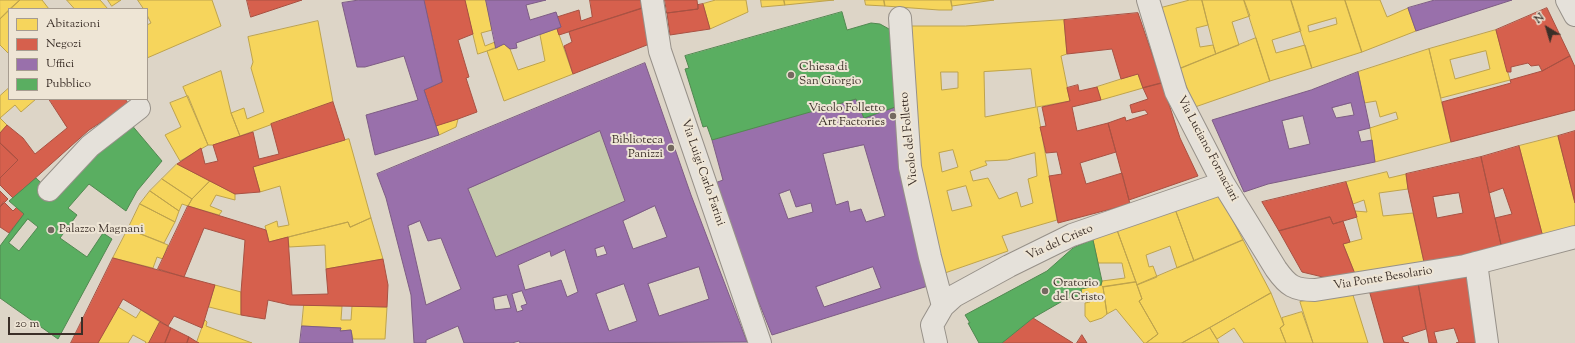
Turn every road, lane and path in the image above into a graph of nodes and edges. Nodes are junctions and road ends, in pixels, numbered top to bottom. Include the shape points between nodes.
1 (652, 0) edge
2 (1148, 0) edge
3 (1567, 0) edge
4 (1575, 15) edge
5 (900, 18) dead end
6 (139, 108) dead end
7 (1222, 183) junction
8 (49, 190) dead end
9 (1575, 237) edge
10 (1476, 263) junction
11 (1291, 286) joint
12 (943, 306) junction
13 (760, 343) edge
14 (936, 343) edge
15 (1487, 343) edge

1 - 13 street, Via Luigi Carlo Farini via 660,51
2 - 7 street, Via Luciano Fornaciari via 1176,92
3 - 4 street
5 - 12 street, Vicolo del Folletto via 910,167
6 - 8 street via 90,146
7 - 11 street, Via Luciano Fornaciari via 1283,280
7 - 12 street, Via del Cristo via 1072,235 968,288
9 - 10 street, Via Ponte Besolario
10 - 11 street, Via Ponte Besolario via 1315,290 1302,290
10 - 15 street
12 - 14 street, Via del Cristo via 932,325

